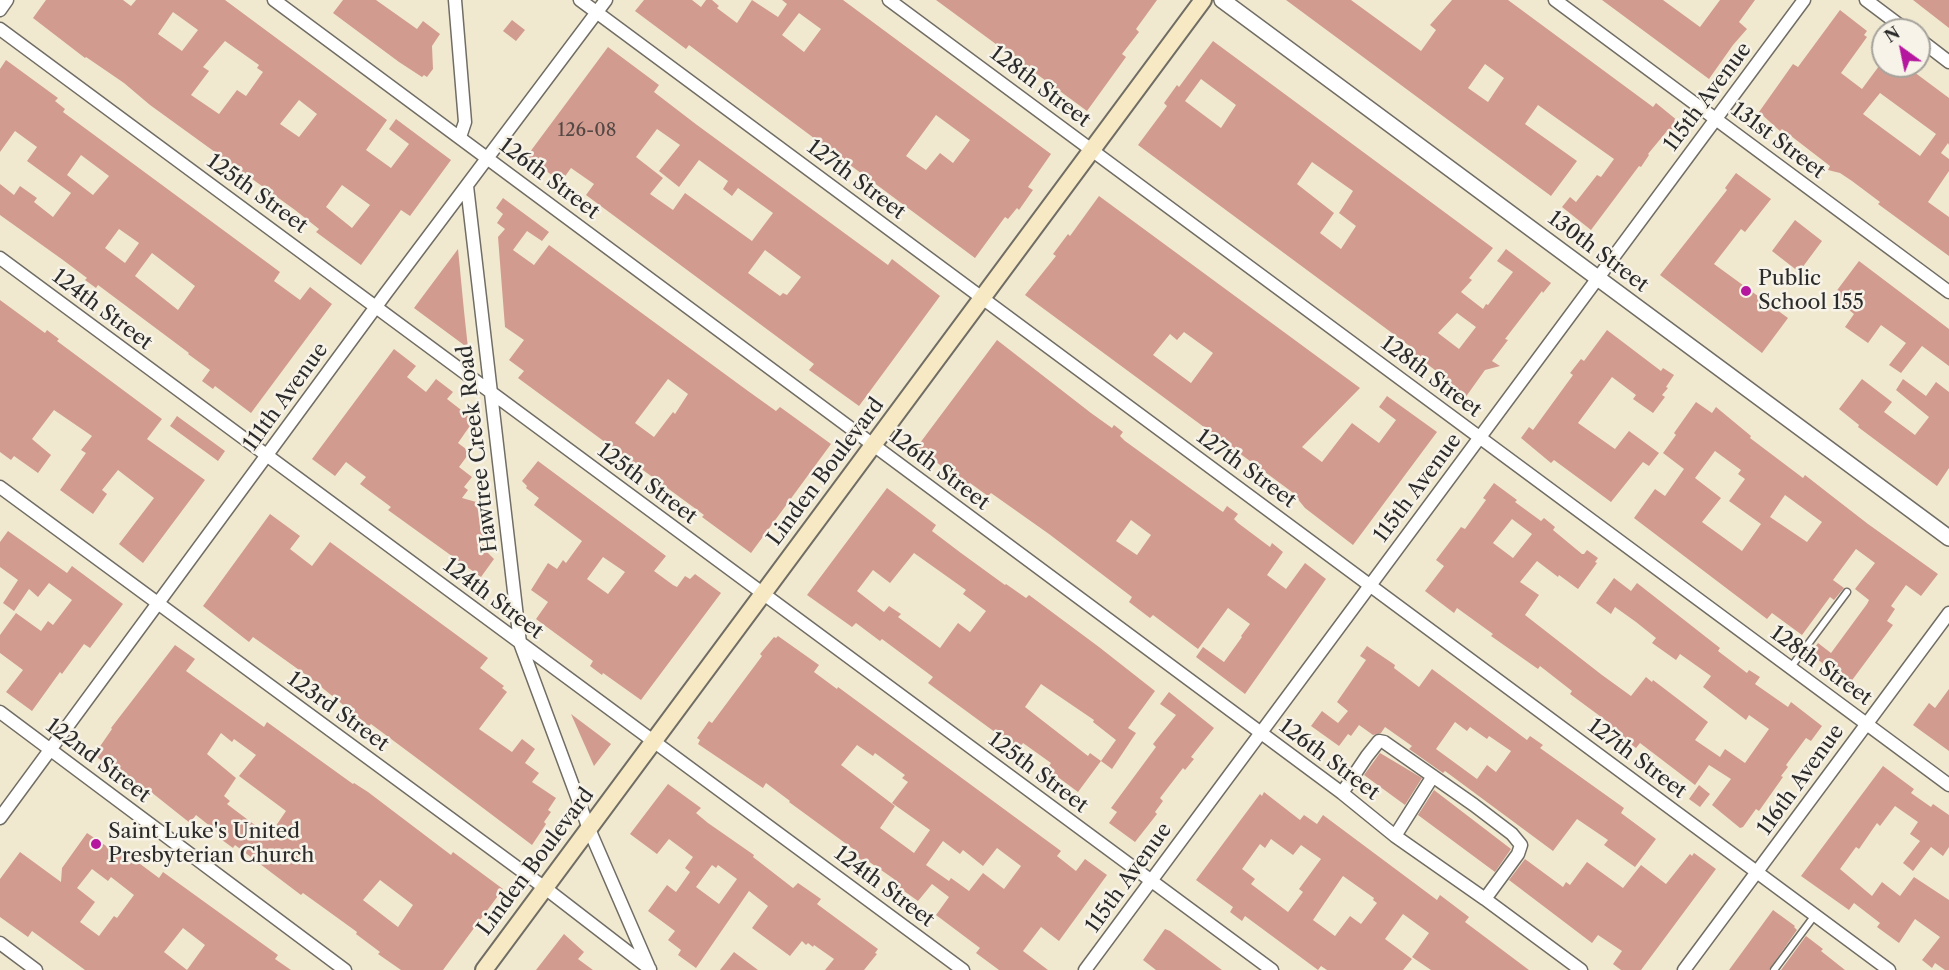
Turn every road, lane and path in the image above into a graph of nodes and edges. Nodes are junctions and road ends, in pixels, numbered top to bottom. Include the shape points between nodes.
1 (8, 0) edge
2 (274, 0) edge
3 (455, 0) edge
4 (580, 0) edge
5 (606, 0) edge
6 (889, 0) edge
7 (1203, 0) edge
8 (1222, 0) edge
9 (1555, 0) edge
10 (1804, 0) edge
11 (1866, 0) edge
12 (0, 10) edge
13 (597, 12) junction
14 (1890, 18) edge
15 (0, 28) edge
16 (1931, 48) edge
17 (1949, 62) edge
18 (1716, 119) junction
19 (460, 137) junction
20 (1092, 150) junction
21 (488, 158) junction
22 (467, 186) junction
23 (0, 258) edge
24 (1598, 278) junction
25 (1949, 292) edge
26 (982, 298) junction
27 (376, 307) junction
28 (490, 391) junction
29 (1480, 438) junction
30 (873, 446) junction
31 (266, 456) junction
32 (0, 487) edge
33 (1949, 538) edge
34 (1370, 585) junction
35 (1847, 592) dead end
36 (763, 594) junction
37 (159, 604) junction
38 (1949, 613) edge
39 (520, 643) junction
40 (1791, 668) junction
41 (0, 712) edge
42 (1866, 723) junction
43 (1261, 733) junction
44 (654, 741) junction
45 (51, 750) junction
46 (1433, 776) junction
47 (1949, 785) edge
48 (1342, 793) junction
49 (0, 818) edge
50 (589, 829) junction
51 (1395, 836) junction
52 (1757, 872) junction
53 (1151, 881) junction
54 (545, 888) junction
55 (1485, 899) junction
56 (1815, 915) junction
57 (0, 944) edge
58 (36, 970) edge
59 (345, 970) edge
60 (484, 970) edge
61 (651, 970) edge
62 (963, 970) edge
63 (1085, 970) edge
64 (1272, 970) edge
65 (1581, 970) edge
66 (1684, 970) edge
67 (1774, 970) edge
68 (1889, 970) edge

1 - 12 street
2 - 19 street, 126th Street
3 - 19 street via 465,122
4 - 13 street, 127th Street
5 - 13 street, 111th Avenue
6 - 20 street, 128th Street
7 - 20 main road, Linden Boulevard
8 - 24 street, 130th Street
9 - 18 street, 131st Street
10 - 18 street, 115th Avenue
11 - 14 street
13 - 21 street, 111th Avenue
13 - 26 street, 127th Street
15 - 27 street, 125th Street
16 - 17 street
18 - 24 street, 115th Avenue
18 - 25 street, 131st Street
19 - 21 street, 126th Street
20 - 26 main road, Linden Boulevard
20 - 29 street, 128th Street
21 - 22 street, 111th Avenue
21 - 30 street, 126th Street
22 - 27 street, 111th Avenue
22 - 28 street, Hawtree Creek Road
23 - 31 street, 124th Street
24 - 29 street, 115th Avenue
24 - 33 street, 130th Street
26 - 30 main road, Linden Boulevard
26 - 34 street, 127th Street
27 - 28 street, 125th Street
27 - 31 street, 111th Avenue
28 - 36 street, 125th Street
28 - 39 street, Hawtree Creek Road
29 - 34 street, 115th Avenue
29 - 40 street, 128th Street
30 - 36 main road, Linden Boulevard
30 - 43 street, 126th Street
31 - 37 street, 111th Avenue
31 - 39 street, 124th Street
32 - 37 street, 123rd Street
34 - 43 street, 115th Avenue
34 - 52 street, 127th Street
35 - 40 lane
36 - 44 main road, Linden Boulevard
36 - 53 street, 125th Street
37 - 45 street, 111th Avenue
37 - 54 street, 123rd Street
38 - 42 street, 116th Avenue
39 - 44 street, 124th Street
39 - 50 street, Hawtree Creek Road
40 - 42 street, 128th Street
41 - 45 street, 122nd Street
42 - 47 street, 128th Street
42 - 52 street, 116th Avenue
43 - 48 street, 126th Street
43 - 53 street, 115th Avenue
44 - 50 main road, Linden Boulevard
44 - 62 street, 124th Street
45 - 49 street, 111th Avenue
45 - 59 street, 122nd Street
46 - 48 street via 1379,741
46 - 51 street
46 - 55 street via 1512,834 1521,845
48 - 51 street, 126th Street
50 - 54 main road, Linden Boulevard
50 - 61 street, Hawtree Creek Road
51 - 55 street, 126th Street
52 - 56 street, 127th Street
52 - 66 street, 116th Avenue
53 - 63 street, 115th Avenue
53 - 64 street, 125th Street
54 - 60 main road, Linden Boulevard
54 - 61 street, 123rd Street
55 - 65 street, 126th Street
56 - 67 lane
56 - 68 street, 127th Street
57 - 58 street

